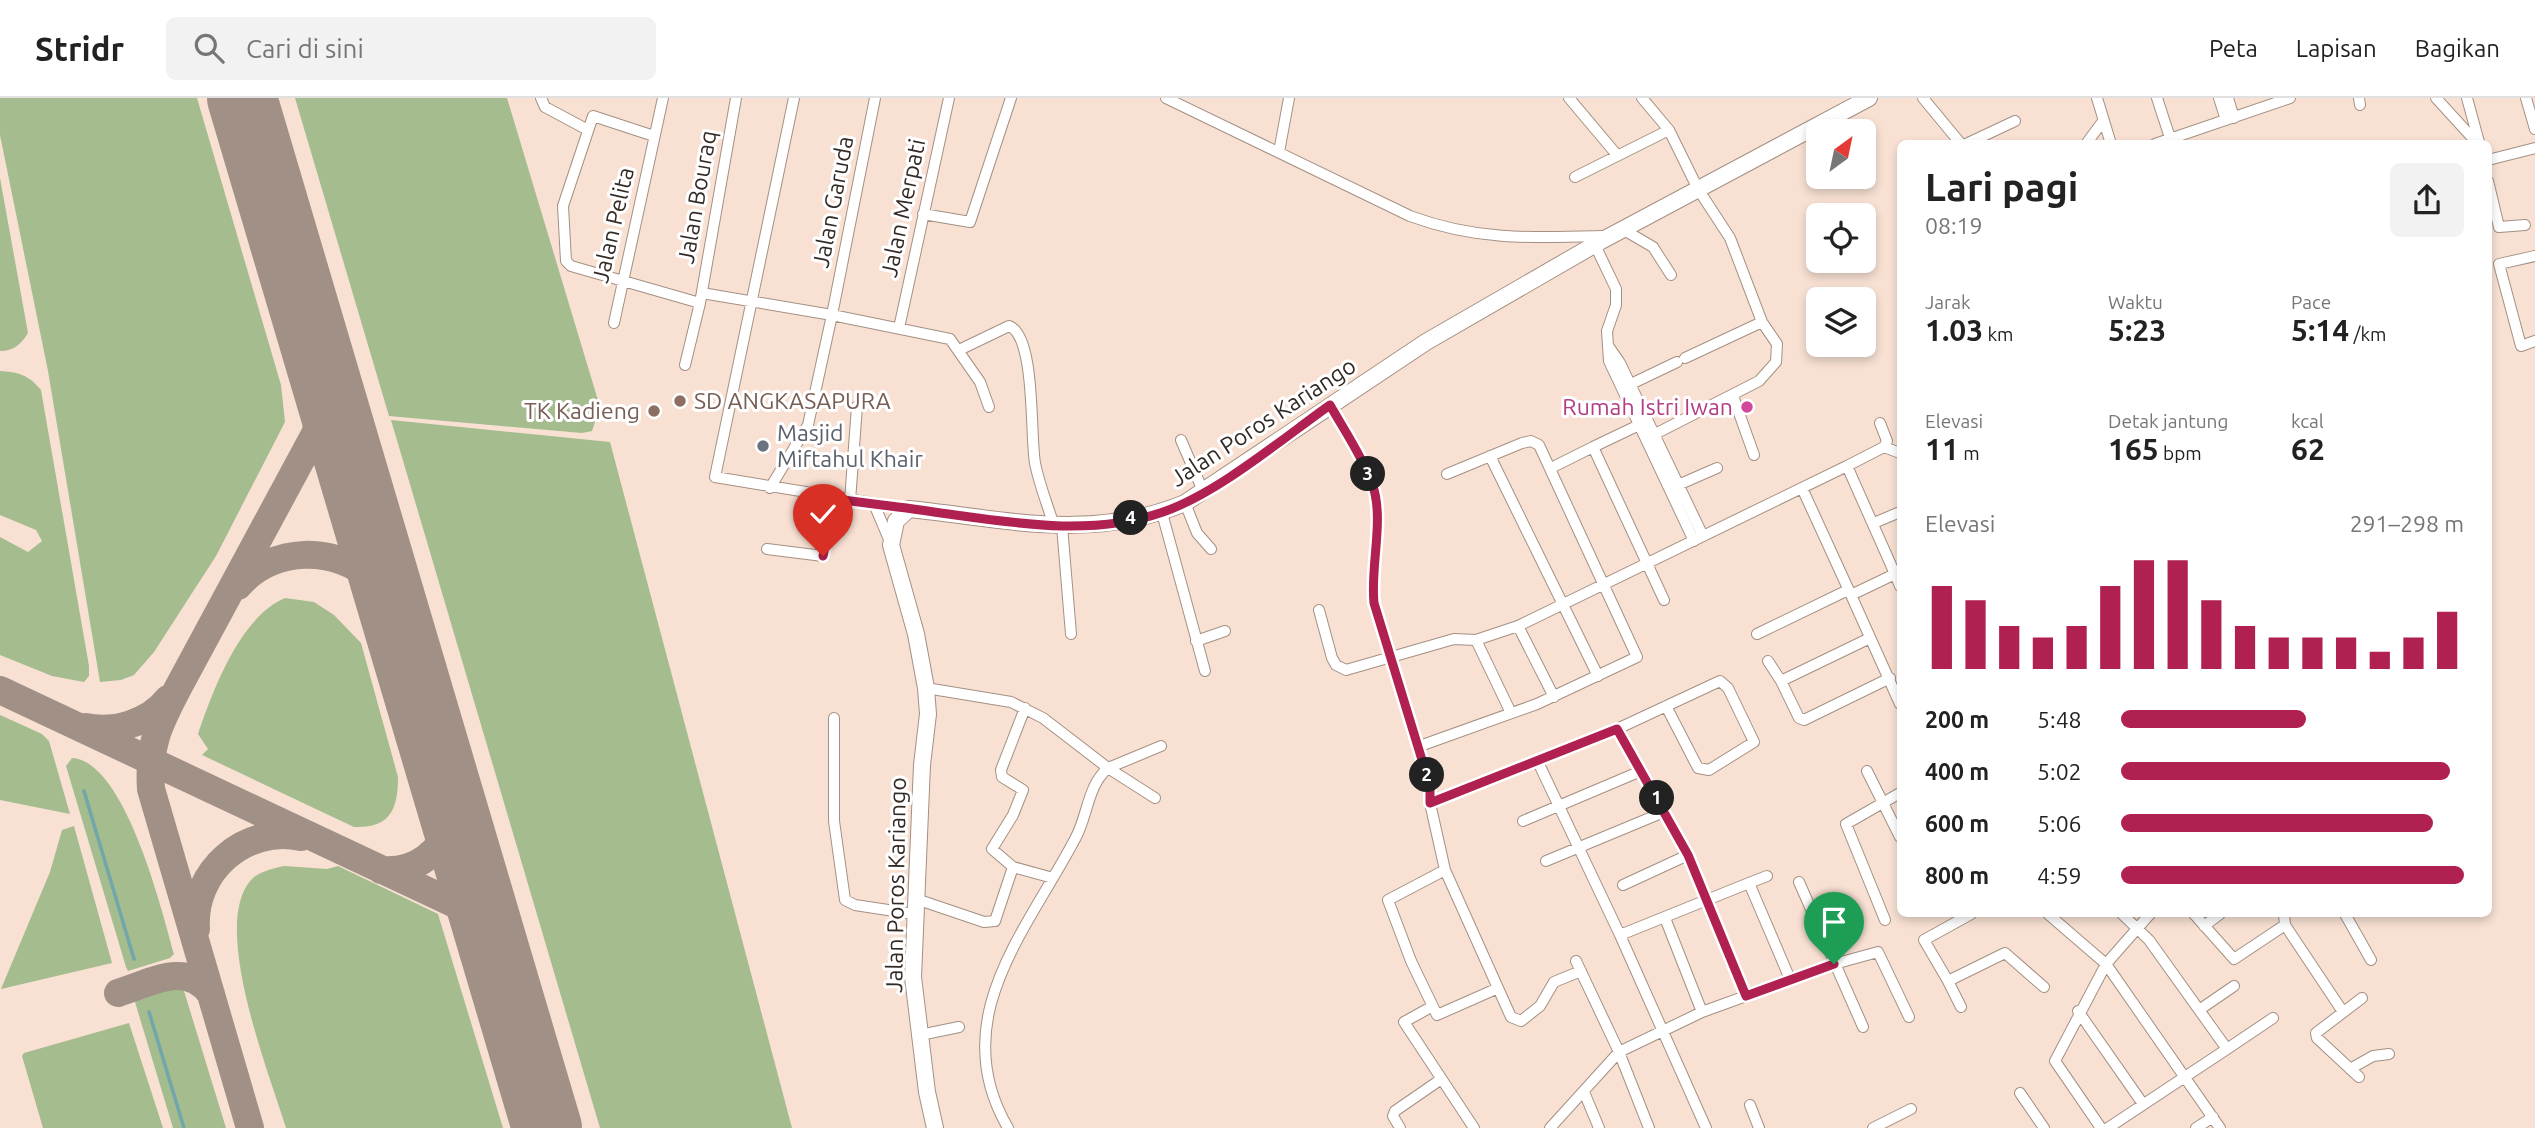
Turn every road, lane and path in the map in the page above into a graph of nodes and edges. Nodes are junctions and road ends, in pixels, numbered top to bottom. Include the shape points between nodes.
1 (541, 98) edge
2 (663, 98) edge
3 (736, 98) edge
4 (794, 98) edge
5 (875, 98) edge
6 (949, 98) edge
7 (1011, 98) edge
8 (1166, 98) edge
9 (1289, 98) edge
10 (1569, 98) edge
11 (1642, 98) edge
12 (1869, 98) edge
13 (1923, 98) edge
14 (2097, 98) edge
15 (2157, 98) edge
16 (2219, 98) edge
17 (2228, 98) edge
18 (2290, 98) edge
19 (2436, 98) edge
20 (2467, 98) edge
21 (2526, 98) edge
22 (2230, 119) junction
23 (2015, 121) dead end
24 (2104, 121) junction
25 (588, 130) junction
26 (1669, 130) junction
27 (2535, 130) edge
28 (654, 136) junction
29 (1960, 140) edge
30 (1972, 140) edge
31 (2089, 140) edge
32 (2110, 140) edge
33 (2171, 140) edge
34 (2174, 140) edge
35 (2474, 140) edge
36 (2477, 140) edge
37 (2535, 148) edge
38 (1279, 152) junction
39 (1618, 155) junction
40 (2492, 159) edge
41 (1575, 177) dead end
42 (1698, 189) junction
43 (2492, 198) edge
44 (923, 214) junction
45 (2525, 225) dead end
46 (1617, 233) junction
47 (1595, 245) junction
48 (2535, 256) edge
49 (1671, 275) dead end
50 (621, 280) junction
51 (701, 298) junction
52 (754, 300) junction
53 (832, 315) junction
54 (1762, 322) junction
55 (614, 323) dead end
56 (899, 328) junction
57 (2535, 341) edge
58 (1609, 347) junction
59 (959, 350) junction
60 (685, 365) dead end
61 (1630, 384) junction
62 (1733, 396) junction
63 (1330, 405) junction
64 (857, 406) dead end
65 (989, 407) dead end
66 (1880, 423) dead end
67 (1639, 425) junction
68 (1655, 435) junction
69 (1181, 440) dead end
70 (1593, 447) junction
71 (1884, 447) junction
72 (1897, 452) edge
73 (1754, 455) dead end
74 (1490, 456) junction
75 (1847, 466) junction
76 (1550, 467) junction
77 (1717, 468) dead end
78 (1447, 474) dead end
79 (1678, 485) junction
80 (770, 488) junction
81 (1802, 488) junction
82 (1203, 491) junction
83 (835, 499) junction
84 (850, 501) junction
85 (1185, 503) junction
86 (874, 505) junction
87 (909, 509) junction
88 (1161, 513) junction
89 (1897, 513) edge
90 (1874, 523) junction
91 (1058, 526) junction
92 (1698, 538) junction
93 (891, 545) junction
94 (767, 549) dead end
95 (1211, 549) dead end
96 (1647, 564) junction
97 (1897, 570) edge
98 (1897, 572) edge
99 (1606, 584) junction
100 (1850, 592) junction
101 (1664, 600) dead end
102 (1563, 604) junction
103 (1319, 610) dead end
104 (1518, 626) junction
105 (1225, 631) dead end
106 (1071, 634) dead end
107 (1757, 634) dead end
108 (1870, 638) junction
109 (1476, 640) junction
110 (1196, 641) junction
111 (1390, 661) junction
112 (1768, 661) dead end
113 (1205, 671) dead end
114 (1598, 676) junction
115 (1890, 678) junction
116 (1781, 681) junction
117 (926, 688) junction
118 (1897, 696) edge
119 (1554, 697) junction
120 (1666, 706) junction
121 (1025, 708) junction
122 (1511, 713) junction
123 (834, 718) dead end
124 (1617, 729) junction
125 (1161, 747) dead end
126 (1417, 747) junction
127 (1538, 762) junction
128 (1108, 768) junction
129 (1641, 771) junction
130 (1867, 771) dead end
131 (1897, 795) edge
132 (1155, 798) dead end
133 (1884, 802) junction
134 (1430, 803) junction
135 (1558, 807) junction
136 (1664, 812) junction
137 (1523, 821) dead end
138 (1897, 830) edge
139 (1576, 847) junction
140 (1688, 855) junction
141 (1546, 861) dead end
142 (1013, 867) junction
143 (1445, 870) junction
144 (1767, 876) dead end
145 (1053, 877) junction
146 (1799, 882) dead end
147 (1749, 883) junction
148 (1623, 885) dead end
149 (1707, 901) junction
150 (915, 907) junction
151 (1966, 917) edge
152 (2051, 917) edge
153 (2125, 917) edge
154 (2147, 917) edge
155 (2196, 917) edge
156 (2216, 917) edge
157 (2347, 917) edge
158 (1665, 918) junction
159 (2284, 919) edge
160 (1885, 920) dead end
161 (2204, 926) junction
162 (2137, 927) junction
163 (1620, 935) junction
164 (2371, 960) dead end
165 (1834, 964) junction
166 (2106, 964) junction
167 (1790, 979) junction
168 (1948, 981) junction
169 (2234, 986) dead end
170 (2044, 987) dead end
171 (1496, 989) junction
172 (1746, 996) junction
173 (2362, 998) dead end
174 (1431, 1007) junction
175 (1961, 1007) dead end
176 (2199, 1010) junction
177 (2078, 1011) junction
178 (1702, 1012) junction
179 (2343, 1012) junction
180 (1909, 1017) dead end
181 (2273, 1018) dead end
182 (959, 1027) dead end
183 (1863, 1027) dead end
184 (1661, 1031) junction
185 (920, 1035) junction
186 (2227, 1049) junction
187 (1619, 1052) junction
188 (2389, 1054) dead end
189 (2185, 1075) junction
190 (1440, 1080) junction
191 (1584, 1092) junction
192 (2020, 1093) dead end
193 (2143, 1104) junction
194 (1749, 1105) dead end
195 (1911, 1109) dead end
196 (2213, 1117) junction
197 (935, 1128) edge
198 (1007, 1128) edge
199 (1400, 1128) edge
200 (1474, 1128) edge
201 (1550, 1128) edge
202 (1598, 1128) edge
203 (1648, 1128) edge
204 (1706, 1128) edge
205 (1759, 1128) edge
206 (1873, 1128) edge
207 (2044, 1128) edge
208 (2101, 1128) edge
209 (2108, 1128) edge
210 (2196, 1128) edge
211 (2220, 1128) edge

1 - 25 street via 545,107
2 - 28 street, Jalan Pelita
3 - 51 street, Jalan Bouraq
4 - 52 street
5 - 53 street, Jalan Garuda
6 - 44 street, Jalan Merpati
7 - 44 street via 970,222
8 - 38 street
9 - 38 street
10 - 39 street
11 - 26 street
12 - 42 main road, Jalan Poros Kariango
13 - 29 street
14 - 24 street
15 - 33 street
16 - 22 street
17 - 22 street
18 - 22 street
19 - 35 street
20 - 36 street
21 - 27 street
22 - 34 street
23 - 30 street
24 - 31 street
24 - 32 street
25 - 28 street via 593,116
25 - 50 street via 563,206 566,261
26 - 39 street
26 - 42 street
28 - 50 street, Jalan Pelita
37 - 40 street
38 - 46 street via 1440,227 1513,239
39 - 41 street
42 - 46 main road, Jalan Poros Kariango
42 - 54 street via 1730,237
43 - 45 street via 2499,227
44 - 56 street, Jalan Merpati
46 - 47 main road, Jalan Poros Kariango
46 - 49 street via 1653,247
47 - 58 street via 1616,289 1607,331
47 - 63 main road, Jalan Poros Kariango via 1426,342
48 - 57 street via 2499,264 2521,346
50 - 51 street
50 - 55 street, Jalan Pelita
51 - 52 street
51 - 60 street, Jalan Bouraq
52 - 53 street
52 - 80 street via 715,477
53 - 56 street
53 - 80 street, Jalan Garuda via 808,425
54 - 61 street
54 - 62 street via 1777,344 1776,362 1759,382
56 - 59 street via 948,339
58 - 61 street
58 - 67 street via 1609,361
59 - 65 street
59 - 91 street via 1009,326 1016,330 1029,368 1035,462
61 - 68 street
62 - 68 street
62 - 73 street
63 - 82 main road, Jalan Poros Kariango
63 - 111 street via 1372,484 1376,517 1372,584
64 - 84 street
66 - 71 street via 1887,441
67 - 70 street
67 - 92 street
68 - 79 street
69 - 82 street
70 - 76 street
70 - 96 street
71 - 72 street
71 - 75 street
74 - 76 street via 1531,441 1539,445
74 - 78 street
74 - 102 street
75 - 81 street
75 - 90 street
76 - 99 street
77 - 79 street
79 - 92 street
80 - 83 street
81 - 92 street
81 - 100 street
82 - 85 main road, Jalan Poros Kariango
83 - 84 street
83 - 94 street via 823,556
84 - 86 street
85 - 88 main road, Jalan Poros Kariango
85 - 95 street via 1197,533
86 - 87 street
86 - 93 street
87 - 91 main road, Jalan Poros Kariango
87 - 93 main road via 897,521
88 - 91 main road, Jalan Poros Kariango
88 - 110 street
89 - 90 street
90 - 97 street
91 - 106 street
92 - 96 street
93 - 117 main road, Jalan Poros Kariango
96 - 99 street
96 - 101 street
98 - 100 street
99 - 102 street
99 - 114 street via 1637,657
100 - 107 street
100 - 108 street
102 - 104 street
102 - 114 street
103 - 111 street via 1325,642 1341,669
104 - 109 street
104 - 119 street
105 - 110 street
108 - 115 street
108 - 116 street
109 - 111 street via 1454,639
109 - 122 street
110 - 113 street
111 - 126 street
112 - 116 street
114 - 119 street
115 - 116 street via 1804,720
115 - 118 street
117 - 121 street via 1000,698
117 - 150 main road, Jalan Poros Kariango
119 - 122 street
120 - 120 street via 1722,682 1754,742 1703,771
120 - 124 street
121 - 128 street
121 - 142 street via 1001,770 1002,777 1023,790 992,849
122 - 126 street
123 - 150 street via 834,821 845,900 855,905
124 - 127 street
124 - 129 street
125 - 128 street
126 - 134 street via 1430,786
127 - 134 street
127 - 135 street
128 - 132 street
128 - 145 street via 1099,775 1077,837
129 - 135 street
129 - 136 street
130 - 133 street
131 - 133 street
133 - 138 street
133 - 160 street via 1848,821 1846,827
134 - 143 street
135 - 137 street
135 - 139 street
136 - 139 street
136 - 140 street
139 - 141 street
139 - 163 street
140 - 148 street
140 - 149 street
142 - 145 street
142 - 150 street via 995,922
143 - 171 street
143 - 174 street via 1388,900
144 - 147 street
145 - 198 street via 996,983 986,1018 987,1071
146 - 165 street
147 - 149 street
147 - 167 street
149 - 158 street
149 - 172 street
150 - 185 main road, Jalan Poros Kariango via 913,977
151 - 168 street via 1924,940
152 - 166 street
153 - 162 street
154 - 162 street
155 - 161 street
156 - 161 street
157 - 164 street
158 - 163 street
158 - 178 street
159 - 161 street via 2234,959
159 - 179 street
162 - 166 street
162 - 176 street
163 - 184 street
165 - 167 street
165 - 180 street via 1878,952
165 - 183 street
166 - 177 street
166 - 189 street
167 - 172 street
168 - 170 street via 2005,953
168 - 175 street
169 - 176 street
171 - 174 street via 1440,1016
171 - 187 street via 1511,1017 1521,1021 1540,1006 1554,982 1579,966
172 - 178 street
173 - 179 street
174 - 190 street via 1404,1022
176 - 186 street
177 - 193 street
177 - 208 street via 2055,1062
178 - 184 street
179 - 188 street via 2316,1032 2317,1038 2354,1073 2373,1056
181 - 186 street
182 - 185 street
184 - 187 street
184 - 204 street
185 - 197 main road, Jalan Poros Kariango
186 - 189 street
187 - 191 street
187 - 203 street
189 - 193 street
189 - 196 street
190 - 199 street via 1395,1111
190 - 200 street
191 - 201 street
191 - 202 street
192 - 207 street
193 - 209 street
194 - 205 street
195 - 206 street
196 - 210 street
196 - 211 street

